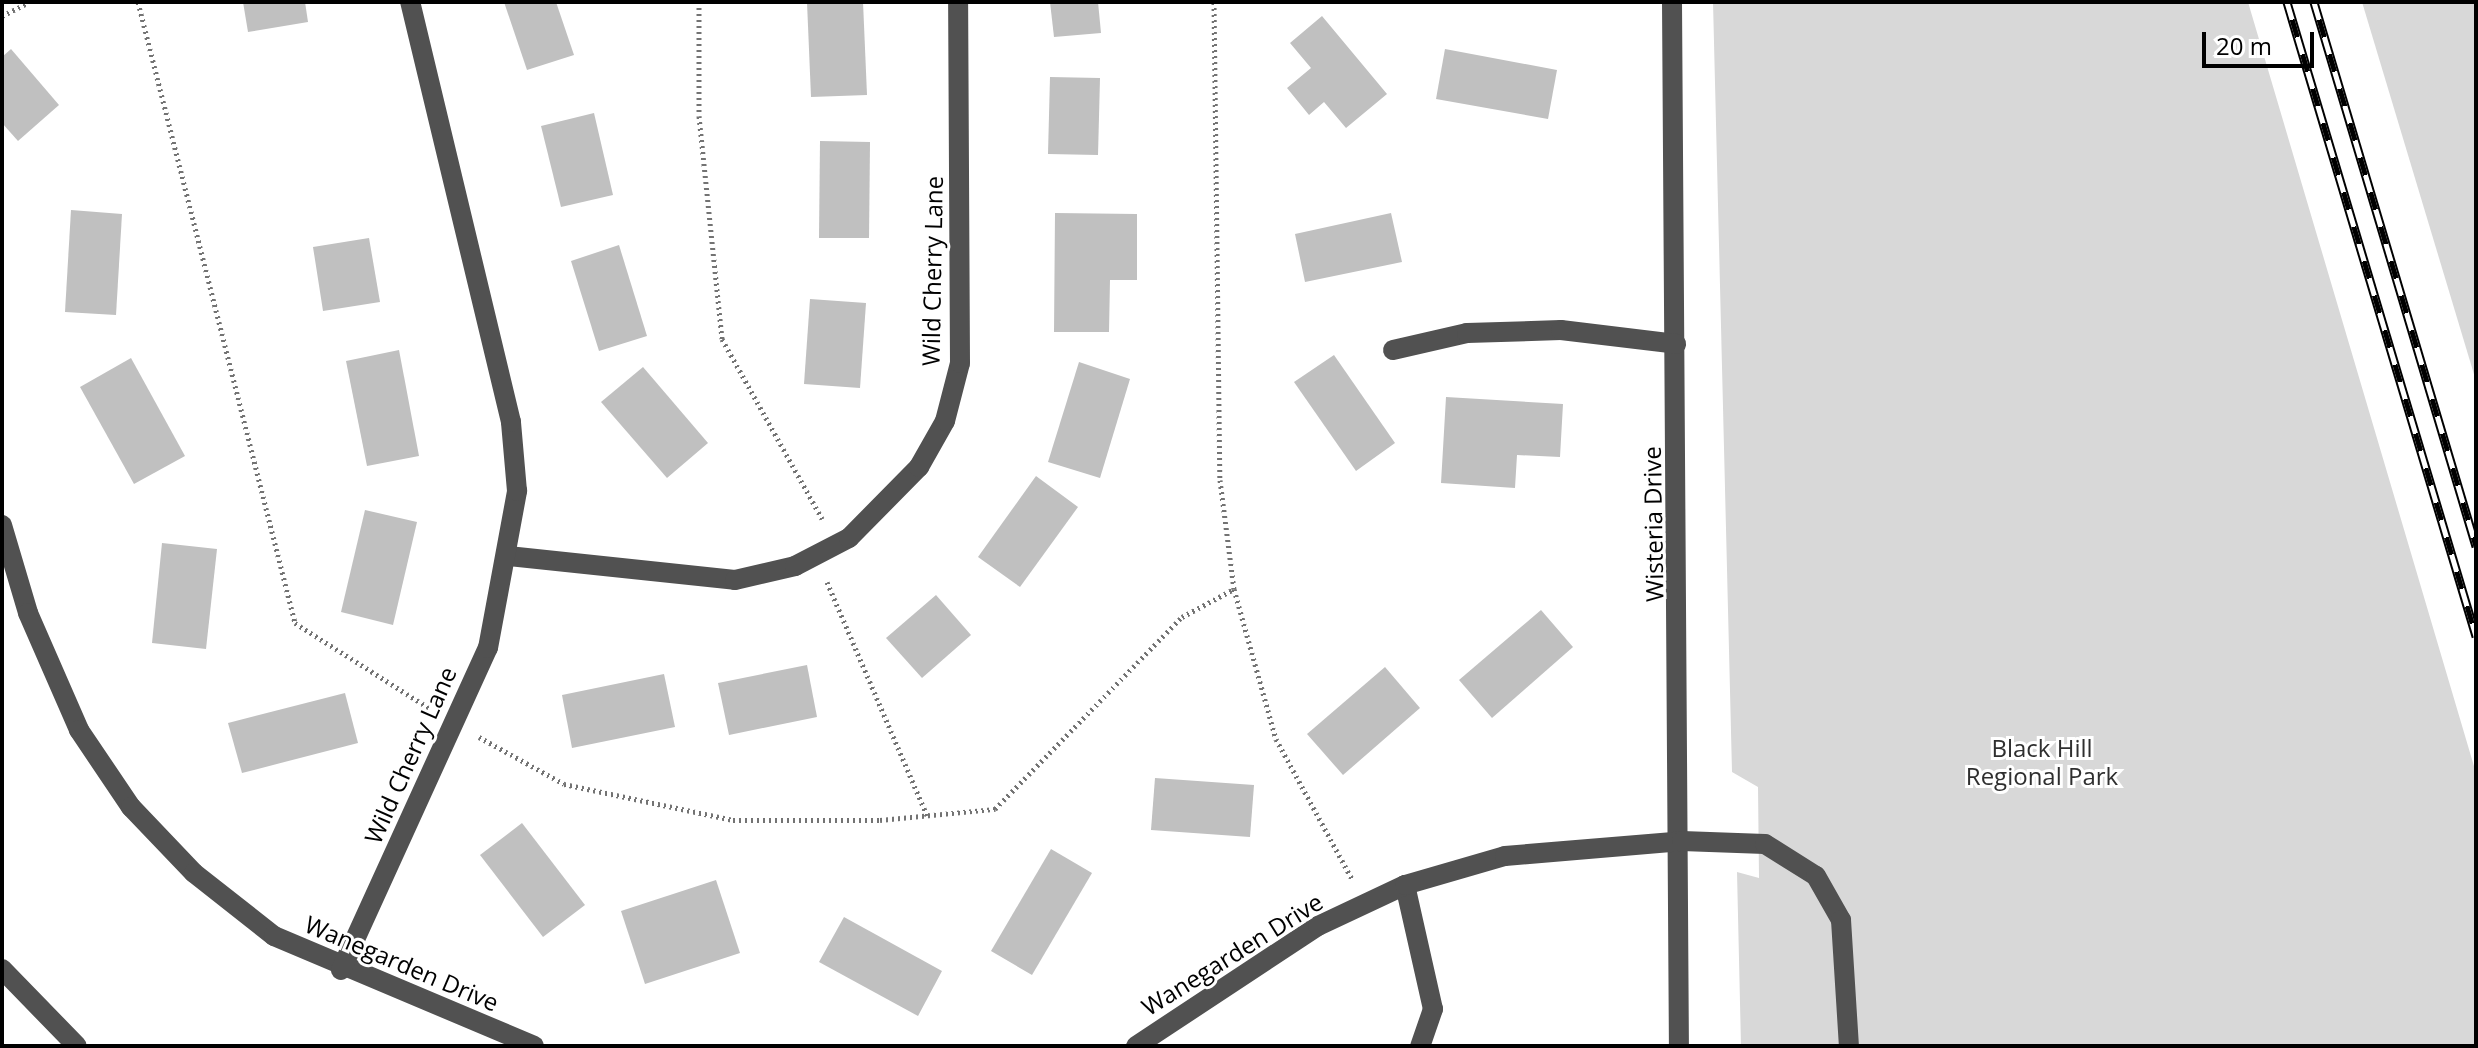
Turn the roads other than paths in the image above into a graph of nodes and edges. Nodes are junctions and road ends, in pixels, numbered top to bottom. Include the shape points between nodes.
1 (410, 2) edge
2 (958, 2) edge
3 (1672, 2) edge
4 (1676, 344) junction
5 (1393, 350) dead end
6 (2, 525) edge
7 (508, 556) junction
8 (1682, 841) junction
9 (1405, 885) junction
10 (2, 969) edge
11 (341, 970) junction
12 (68, 1044) edge
13 (534, 1046) edge
14 (1136, 1046) edge
15 (1420, 1046) edge
16 (1679, 1046) edge
17 (1849, 1046) edge

1 - 7 street, Wild Cherry Lane via 511,422 517,491
2 - 7 street, Wild Cherry Lane via 960,363 945,421 919,467 836,545 735,580
3 - 4 street, Wisteria Drive
4 - 5 street via 1561,330 1467,333
4 - 8 street, Wisteria Drive
6 - 11 street, Wanegarden Drive via 28,613 79,730 131,807 194,873 274,936
7 - 11 street, Wild Cherry Lane via 488,648
8 - 9 street, Wanegarden Drive via 1505,856
8 - 16 street, Wisteria Drive
8 - 17 street, Wanegarden Drive via 1765,844 1816,876 1841,920
9 - 14 street, Wanegarden Drive via 1318,926
9 - 15 street via 1433,1009
10 - 12 street
11 - 13 street, Wanegarden Drive

